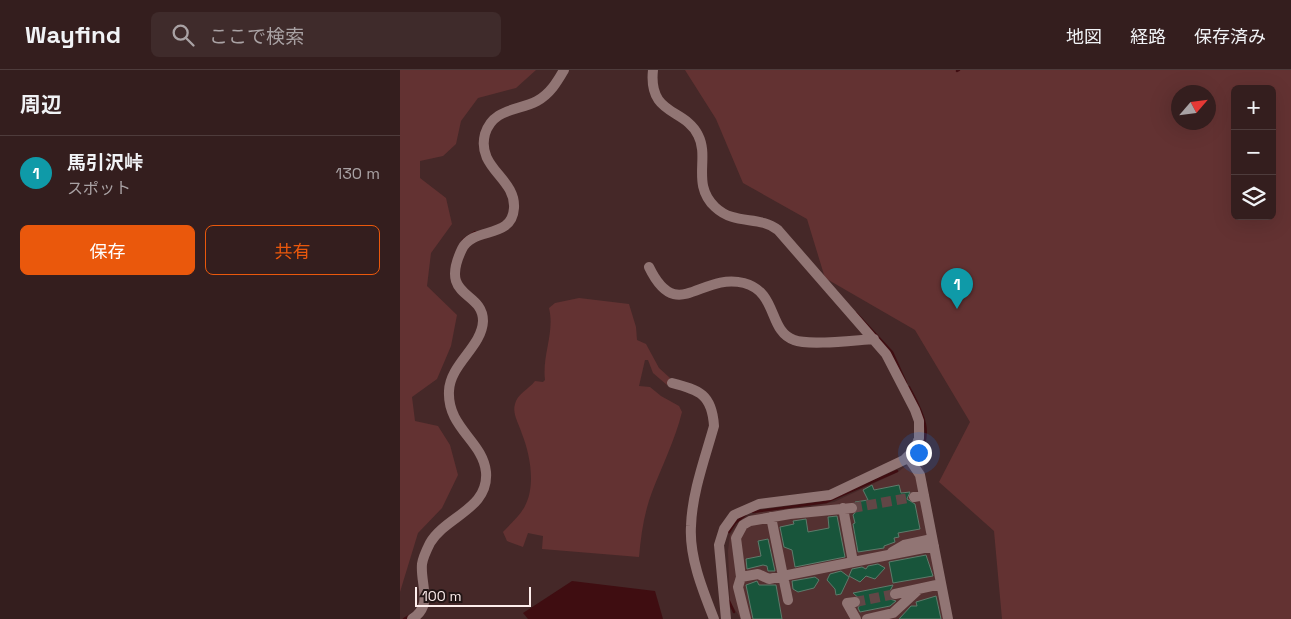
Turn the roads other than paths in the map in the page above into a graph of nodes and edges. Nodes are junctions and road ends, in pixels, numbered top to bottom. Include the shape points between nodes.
1 (564, 70) edge
2 (653, 70) edge
3 (650, 267) dead end
4 (874, 339) junction
5 (672, 383) dead end
6 (908, 457) junction
7 (771, 517) junction
8 (933, 543) junction
9 (853, 562) junction
10 (783, 576) junction
11 (741, 577) junction
12 (941, 584) junction
13 (919, 588) junction
14 (894, 594) tunnel mouth
15 (788, 600) dead end
16 (851, 602) dead end
17 (724, 608) junction
18 (894, 616) edge
19 (412, 619) edge
20 (714, 619) edge
21 (726, 619) edge
22 (732, 619) edge
23 (746, 619) edge
24 (856, 619) edge
25 (866, 619) edge
26 (948, 619) edge

1 - 19 street via 538,101 500,114 485,134 486,158 510,189 514,210 502,229 473,238 461,250 454,278 460,290 481,312 483,323 452,376 449,397 456,422 484,460 486,478 475,504 438,533 428,547 422,564 425,602 419,614
2 - 4 street via 655,92 662,105 691,125 700,137 702,182 709,200 723,214 772,226
3 - 4 street via 660,286 675,295 722,282 750,285 764,294 782,332 795,341
4 - 6 street via 894,367 919,421 919,438
5 - 20 street via 695,389 706,398 713,412 714,426 690,527 696,563
6 - 8 street via 918,470 919,496
6 - 17 street via 830,496 759,504 734,515 719,544
7 - 9 street via 848,508
7 - 10 street
7 - 11 street via 750,521 738,532
8 - 9 street via 904,544 887,555
8 - 12 street
9 - 10 street
10 - 11 street via 769,579 758,574
10 - 15 street
11 - 23 street via 738,587
12 - 13 street
12 - 26 street
13 - 14 street
13 - 18 street
16 - 24 street
17 - 21 street
17 - 22 street
18 - 25 street

